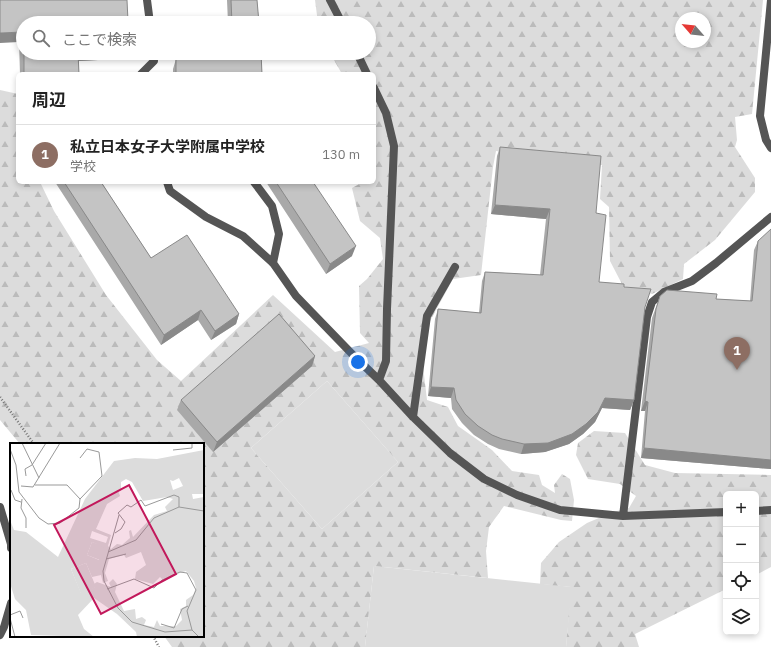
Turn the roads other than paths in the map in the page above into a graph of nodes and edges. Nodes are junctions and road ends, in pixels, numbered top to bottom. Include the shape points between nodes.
1 (147, 0) edge
2 (330, 0) edge
3 (771, 0) edge
4 (149, 16) edge
5 (338, 16) edge
6 (154, 60) edge
7 (360, 60) edge
8 (143, 72) edge
9 (366, 72) edge
10 (376, 92) edge
11 (771, 148) edge
12 (168, 184) edge
13 (256, 184) edge
14 (771, 217) edge
15 (273, 263) junction
16 (455, 267) dead end
17 (380, 380) junction
18 (413, 417) junction
19 (0, 507) edge
20 (771, 510) edge
21 (759, 511) edge
22 (723, 512) edge
23 (623, 516) junction
24 (10, 541) edge
25 (10, 606) edge
26 (0, 635) edge

1 - 4 street
2 - 5 street
3 - 11 street via 760,116 766,140
6 - 8 street
7 - 9 street
10 - 17 street via 386,113 394,146 386,361
12 - 15 street via 170,191 206,217 242,236
13 - 15 street via 272,206 279,234
14 - 23 street via 716,264 692,281 664,292 652,302 647,317
15 - 17 street via 296,296
16 - 18 street via 427,316
17 - 18 street
18 - 23 street via 456,458 484,479 517,495 560,510
19 - 24 street
20 - 21 street
22 - 23 street
25 - 26 street

